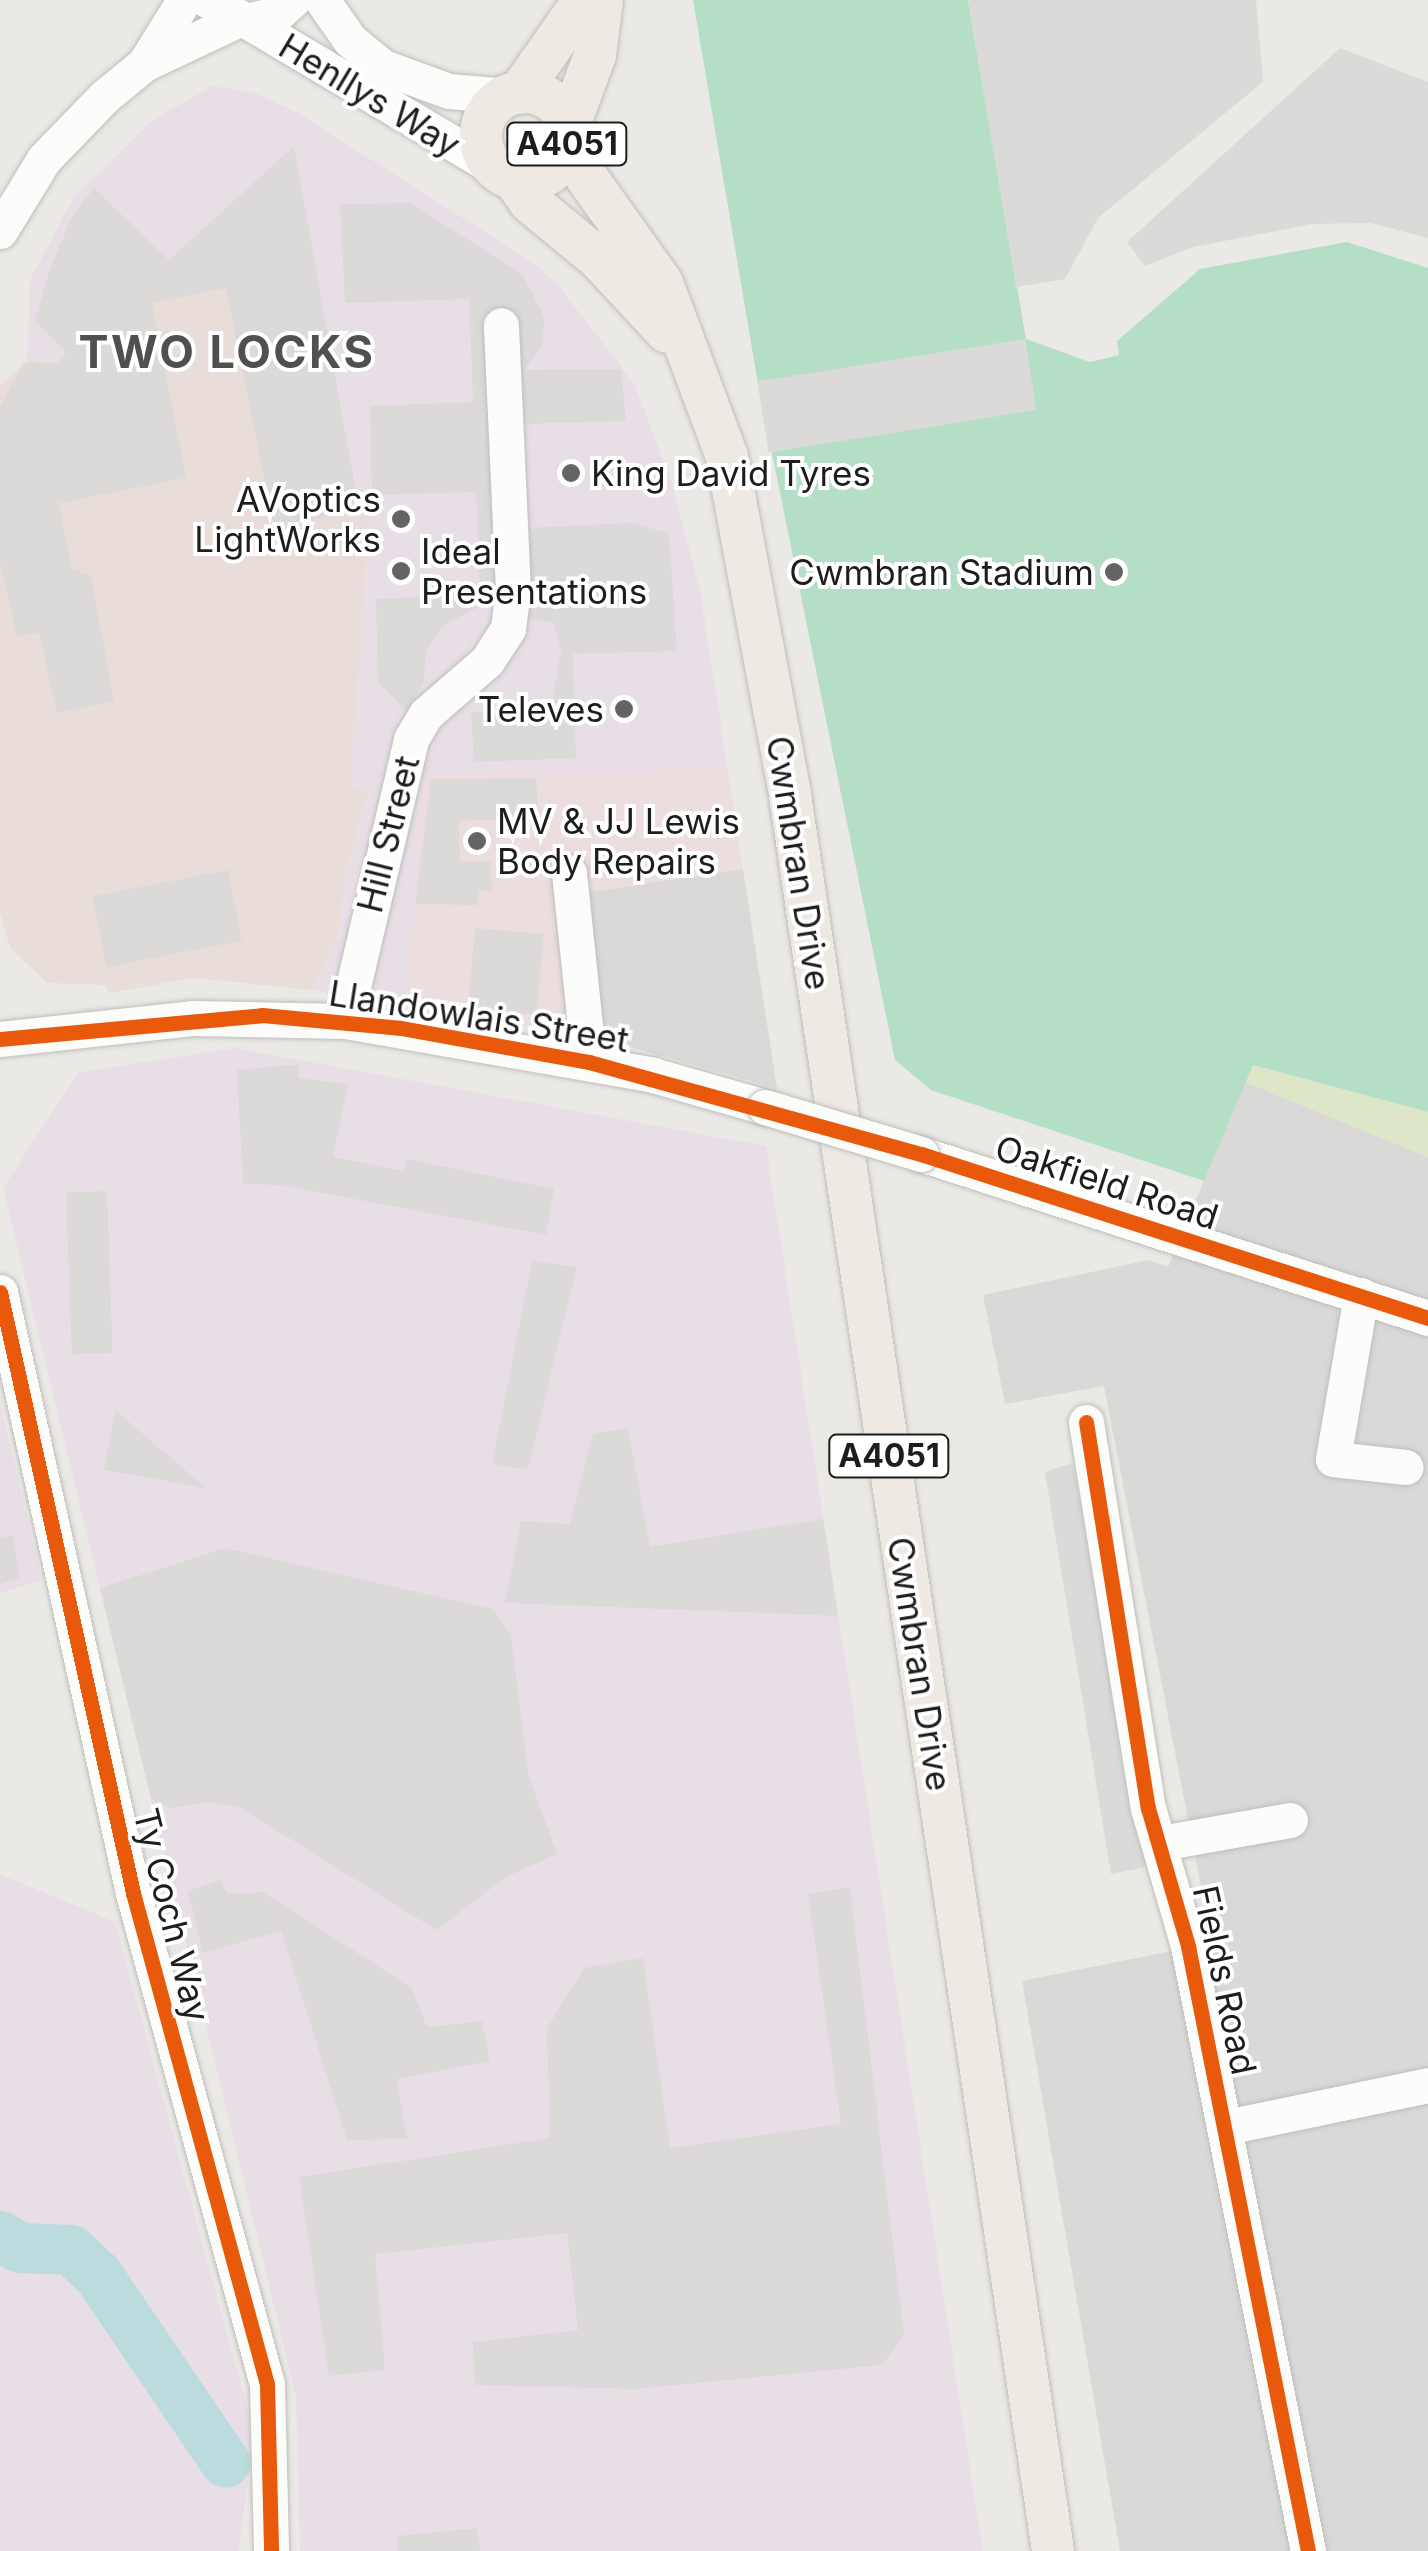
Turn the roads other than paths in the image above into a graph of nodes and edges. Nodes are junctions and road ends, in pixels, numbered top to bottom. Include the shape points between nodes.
1 (184, 0) edge
2 (208, 0) edge
3 (293, 0) edge
4 (322, 0) edge
5 (584, 0) edge
6 (602, 0) edge
7 (243, 20) junction
8 (144, 64) junction
9 (514, 94) junction
10 (568, 133) junction
11 (504, 174) junction
12 (0, 231) edge
13 (501, 325) dead end
14 (694, 369) junction
15 (569, 873) dead end
16 (345, 1020) junction
17 (0, 1040) edge
18 (589, 1062) junction
19 (765, 1107) joint
20 (0, 1292) edge
21 (1360, 1296) junction
22 (1428, 1318) edge
23 (1086, 1422) dead end
24 (1406, 1467) dead end
25 (1290, 1820) dead end
26 (1161, 1843) junction
27 (1428, 2085) edge
28 (1226, 2127) junction
29 (271, 2551) edge
30 (1053, 2551) edge
31 (1308, 2551) edge

1 - 8 street
2 - 7 street, Henllys Way
3 - 7 street via 278,13
4 - 9 street, Henllys Way via 350,40 383,67 449,91
5 - 9 main road, A4051
6 - 10 main road, A4051 via 595,56
7 - 8 street
7 - 11 street, Henllys Way
8 - 12 street via 67,131
9 - 10 main road, A4051 via 550,100
9 - 11 main road, A4051 via 490,108 482,128 483,150
10 - 11 main road, A4051 via 562,160 546,174
10 - 14 main road, A4051 via 587,178 662,283
11 - 14 main road, A4051 via 640,299
13 - 16 street, Hill Street via 513,591 508,629 487,661 426,714 411,740
14 - 30 main road, Cwmbran Drive / A4051 via 727,457 790,796
15 - 18 street
16 - 17 street, Llandowlais Street via 194,1018
16 - 18 street, Llandowlais Street
18 - 19 street, Llandowlais Street
19 - 21 street, Oakfield Road, bridge
20 - 29 street, Ty Coch Way via 133,1893 267,2384
21 - 22 street, Oakfield Road
21 - 24 street via 1333,1459
23 - 26 street, Fields Road via 1148,1808
25 - 26 street
26 - 28 street, Fields Road
27 - 28 street
28 - 31 street, Fields Road

